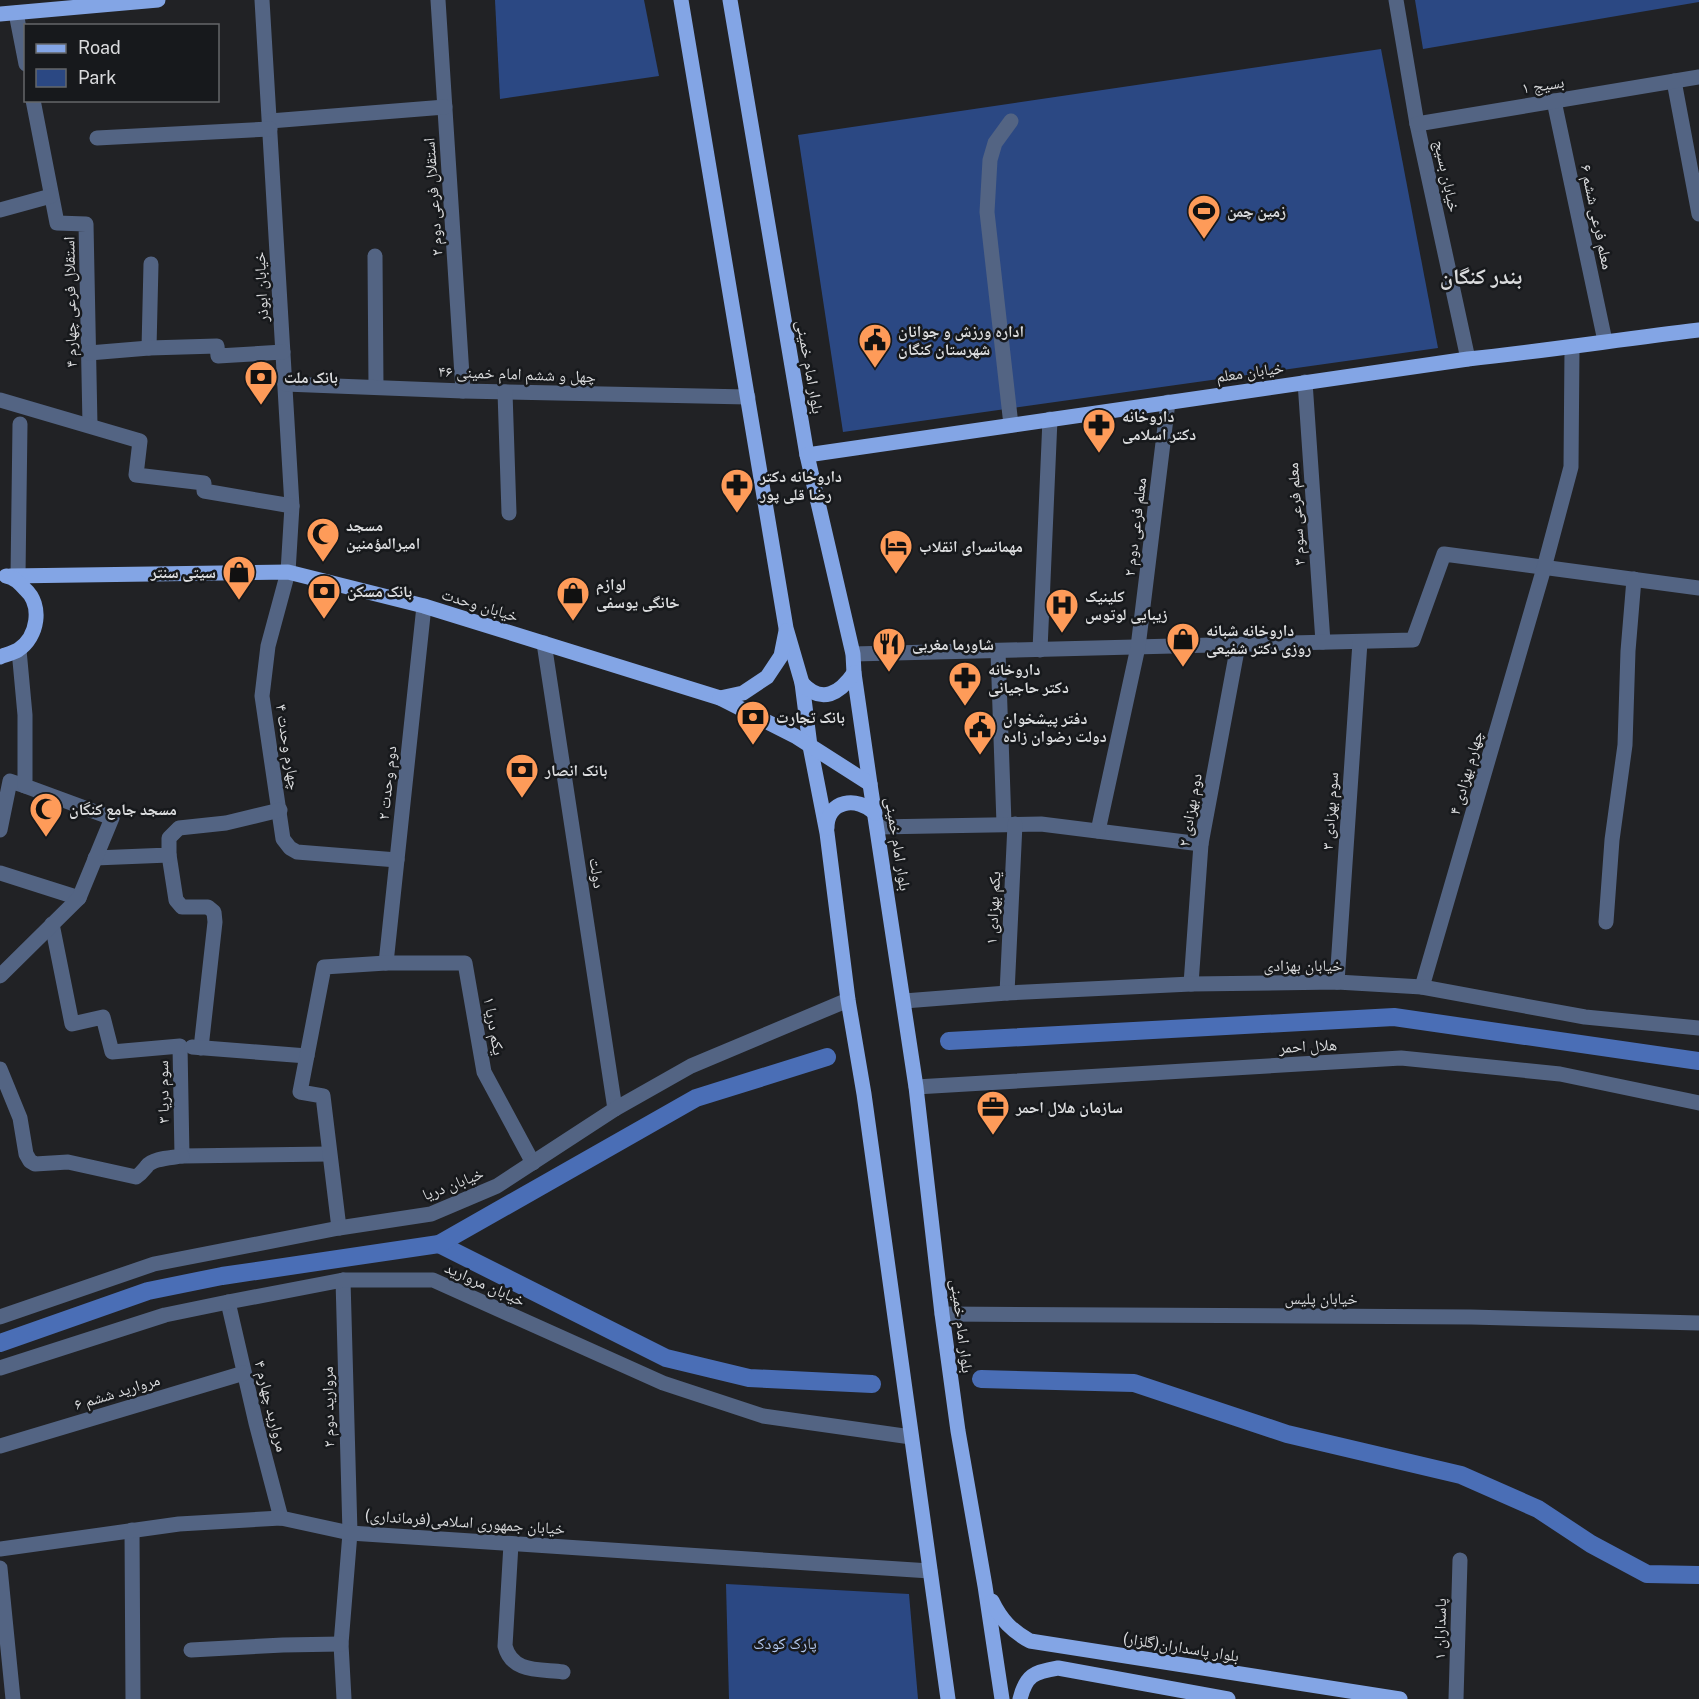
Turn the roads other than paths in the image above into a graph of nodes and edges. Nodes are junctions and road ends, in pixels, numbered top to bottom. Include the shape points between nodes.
1 (158, 0) edge
2 (262, 0) edge
3 (438, 0) edge
4 (681, 0) edge
5 (730, 0) edge
6 (1396, 0) edge
7 (16, 13) junction
8 (0, 14) edge
9 (24, 54) edge
10 (1699, 77) edge
11 (1674, 81) junction
12 (1554, 101) junction
13 (33, 102) edge
14 (445, 107) junction
15 (1011, 121) dead end
16 (1417, 124) junction
17 (270, 125) junction
18 (97, 138) dead end
19 (51, 196) junction
20 (0, 210) edge
21 (1699, 214) edge
22 (375, 256) dead end
23 (151, 264) dead end
24 (1699, 330) edge
25 (1605, 341) junction
26 (149, 348) junction
27 (1572, 348) junction
28 (283, 352) junction
29 (89, 353) junction
30 (1468, 359) junction
31 (1305, 382) junction
32 (285, 384) junction
33 (376, 387) junction
34 (463, 391) junction
35 (505, 392) junction
36 (748, 397) junction
37 (0, 400) edge
38 (1168, 402) junction
39 (1050, 419) junction
40 (20, 424) dead end
41 (90, 425) junction
42 (1011, 425) junction
43 (807, 455) junction
44 (292, 506) junction
45 (509, 513) dead end
46 (1544, 568) junction
47 (288, 572) junction
48 (9, 576) edge
49 (1634, 579) junction
50 (1699, 588) edge
51 (424, 606) junction
52 (786, 628) junction
53 (1323, 642) junction
54 (1360, 642) junction
55 (544, 643) junction
56 (1238, 645) junction
57 (1138, 647) junction
58 (19, 650) junction
59 (1040, 650) junction
60 (998, 651) junction
61 (854, 654) junction
62 (0, 657) edge
63 (854, 673) junction
64 (802, 683) junction
65 (720, 698) junction
66 (810, 746) junction
67 (870, 784) junction
68 (25, 786) junction
69 (280, 810) junction
70 (876, 820) junction
71 (1009, 824) junction
72 (0, 830) edge
73 (1098, 831) junction
74 (827, 834) junction
75 (1201, 844) junction
76 (169, 855) junction
77 (95, 858) junction
78 (397, 860) junction
79 (0, 873) edge
80 (79, 898) junction
81 (1606, 922) dead end
82 (52, 924) junction
83 (386, 963) junction
84 (0, 976) edge
85 (1337, 982) junction
86 (1191, 984) junction
87 (1422, 987) junction
88 (1006, 993) junction
89 (848, 1000) junction
90 (904, 1001) junction
91 (1699, 1029) edge
92 (180, 1046) junction
93 (201, 1048) junction
94 (307, 1056) junction
95 (0, 1069) edge
96 (916, 1087) junction
97 (1699, 1103) edge
98 (615, 1109) junction
99 (329, 1154) junction
100 (182, 1156) junction
101 (533, 1163) junction
102 (339, 1228) junction
103 (343, 1280) junction
104 (228, 1302) junction
105 (942, 1314) junction
106 (0, 1317) edge
107 (1699, 1323) edge
108 (0, 1368) edge
109 (244, 1373) junction
110 (910, 1437) junction
111 (0, 1446) edge
112 (281, 1518) junction
113 (132, 1530) junction
114 (350, 1533) junction
115 (511, 1544) junction
116 (0, 1549) edge
117 (1460, 1560) dead end
118 (0, 1568) edge
119 (930, 1571) junction
120 (985, 1586) junction
121 (341, 1644) junction
122 (191, 1650) dead end
123 (1175, 1665) junction
124 (563, 1672) dead end
125 (1173, 1690) junction
126 (13, 1699) edge
127 (133, 1699) edge
128 (344, 1699) edge
129 (948, 1699) edge
130 (1002, 1699) edge
131 (1020, 1699) edge
132 (1228, 1699) edge
133 (1400, 1699) edge
134 (1456, 1699) edge

1 - 7 main road
2 - 17 street, خیابان ابوذر
3 - 14 street, استقلال فرعی دوم ۲
4 - 36 main road
5 - 43 main road, بلوار امام خمینی
6 - 16 street, خیابان بسیج
7 - 8 main road
7 - 9 street
10 - 11 street, بسیج ۱
11 - 12 street, بسیج ۱
11 - 21 street
12 - 16 street, بسیج ۱
12 - 25 street, معلم فرعی ششم ۶
13 - 19 street, استقلال فرعی چهارم ۴
14 - 17 street
14 - 34 street, استقلال فرعی دوم ۲
15 - 42 street via 995,143 990,160 987,212
16 - 30 street, خیابان بسیج
17 - 18 street
17 - 28 street, خیابان ابوذر
19 - 20 street
19 - 29 street, استقلال فرعی چهارم ۴ via 57,223 86,224
22 - 33 street
23 - 26 street
24 - 25 main road, خیابان معلم
25 - 27 main road, خیابان معلم
26 - 28 street via 217,346 218,356
26 - 29 street
27 - 30 main road, خیابان معلم
27 - 46 street, چهارم بهزادی ۴ via 1571,467
28 - 32 street, خیابان ابوذر
29 - 41 street, استقلال فرعی چهارم ۴
30 - 31 main road, خیابان معلم
31 - 38 main road, خیابان معلم
31 - 53 street, معلم فرعی سوم ۳
32 - 33 street, چهل و ششم امام خمینی ۴۶
32 - 44 street, خیابان ابوذر
33 - 34 street, چهل و ششم امام خمینی ۴۶
34 - 35 street, چهل و ششم امام خمینی ۴۶
35 - 36 street, چهل و ششم امام خمینی ۴۶
35 - 45 street
36 - 52 main road
37 - 41 street
38 - 39 main road, خیابان معلم
38 - 57 street, معلم فرعی دوم ۲
39 - 42 main road, خیابان معلم
39 - 59 street
40 - 48 street
41 - 44 street via 140,441 136,475 204,483 204,491
42 - 43 main road, خیابان معلم
43 - 61 main road, بلوار امام خمینی
44 - 47 street, خیابان ابوذر
46 - 49 street
46 - 54 street via 1444,554 1413,640
46 - 87 street, چهارم بهزادی ۴
47 - 48 main road, خیابان وحدت
47 - 51 main road, خیابان وحدت
47 - 69 street, چهارم وحدت ۴ via 268,646 262,696
48 - 58 main road via 28,591 37,610 34,630
49 - 50 street
49 - 81 street via 1625,745
51 - 55 main road, خیابان وحدت
51 - 78 street, دوم وحدت ۲
52 - 64 main road
52 - 65 main road via 781,656 767,677 743,693
53 - 54 street
53 - 56 street
54 - 85 street, سوم بهزادی ۳
55 - 65 main road, خیابان وحدت
55 - 98 street, دولت
56 - 57 street
56 - 75 street, دوم بهزادی ۲
57 - 59 street
57 - 73 street, معلم فرعی دوم ۲
58 - 62 main road
58 - 68 street via 25,715
59 - 60 street
60 - 61 street
60 - 71 street, یکم بهزادی ۱
61 - 63 main road, بلوار امام خمینی
63 - 64 main road via 840,690 826,695 812,692
63 - 67 main road, بلوار امام خمینی
64 - 66 main road
65 - 66 main road, خیابان وحدت
66 - 67 main road, خیابان وحدت
66 - 74 main road
67 - 70 main road, بلوار امام خمینی
68 - 72 street via 10,781
68 - 77 street via 112,818
69 - 76 street via 226,823 179,828 169,837
69 - 78 street, چهارم وحدت ۴ via 283,839 297,852
70 - 71 street
70 - 74 main road via 867,806 847,803 831,814
70 - 90 main road, بلوار امام خمینی
71 - 73 street
71 - 88 street, یکم بهزادی ۱
73 - 75 street
74 - 89 main road
75 - 86 street, دوم بهزادی ۲
76 - 77 street
76 - 93 street via 176,900 182,907 208,907 214,912
77 - 80 street
78 - 83 street, دوم وحدت ۲
79 - 80 street
80 - 82 street
82 - 84 street
82 - 92 street, سوم دریا ۳ via 72,1024 103,1017 112,1052
83 - 94 street via 324,967
83 - 101 street, یکم دریا ۱ via 465,963 484,1072
85 - 86 street, خیابان بهزادی
85 - 87 street, خیابان بهزادی
86 - 88 street, خیابان بهزادی
87 - 91 street, خیابان بهزادی via 1585,1017
88 - 90 street, خیابان بهزادی
89 - 98 street, خیابان دریا via 691,1066
89 - 110 main road
90 - 96 main road, بلوار امام خمینی
92 - 93 street
92 - 100 street, سوم دریا ۳
93 - 94 street
94 - 99 street via 300,1092 323,1096
95 - 100 street via 20,1118 26,1154 35,1164 68,1162 136,1177 152,1162
96 - 97 street, هلال احمر via 1401,1058 1560,1074
96 - 105 main road, بلوار امام خمینی
98 - 101 street, خیابان دریا
99 - 100 street
99 - 102 street
101 - 102 street, خیابان دریا via 496,1186 431,1214
102 - 106 street, خیابان دریا via 154,1264
103 - 104 street, خیابان مروارید
103 - 110 street, خیابان مروارید via 433,1280 663,1383 752,1413
103 - 114 street, مروارید دوم ۲
104 - 108 street, خیابان مروارید via 165,1315
104 - 109 street, مروارید چهارم ۴
105 - 107 street, خیابان پلیس via 1471,1317
105 - 120 main road, بلوار امام خمینی
109 - 111 street, مروارید ششم ۶
109 - 112 street, مروارید چهارم ۴
110 - 119 main road
112 - 113 street, خیابان جمهوری اسلامی(فرمانداری)
112 - 114 street, خیابان جمهوری اسلامی(فرمانداری)
113 - 116 street, خیابان جمهوری اسلامی(فرمانداری)
113 - 127 street
114 - 115 street, خیابان جمهوری اسلامی(فرمانداری)
114 - 121 street, مروارید دوم ۲
115 - 119 street, خیابان جمهوری اسلامی(فرمانداری)
115 - 124 street via 505,1646 508,1658 520,1667
117 - 134 street, پاسداران ۱
118 - 126 street
119 - 129 main road
120 - 123 main road, بلوار پاسداران(گلزار) via 998,1615 1013,1632 1030,1641
120 - 130 main road, بلوار امام خمینی
121 - 122 street
121 - 128 street, مروارید دوم ۲
123 - 125 main road
123 - 133 main road, بلوار پاسداران(گلزار)
125 - 131 main road via 1058,1668 1036,1671 1023,1685
125 - 132 main road

